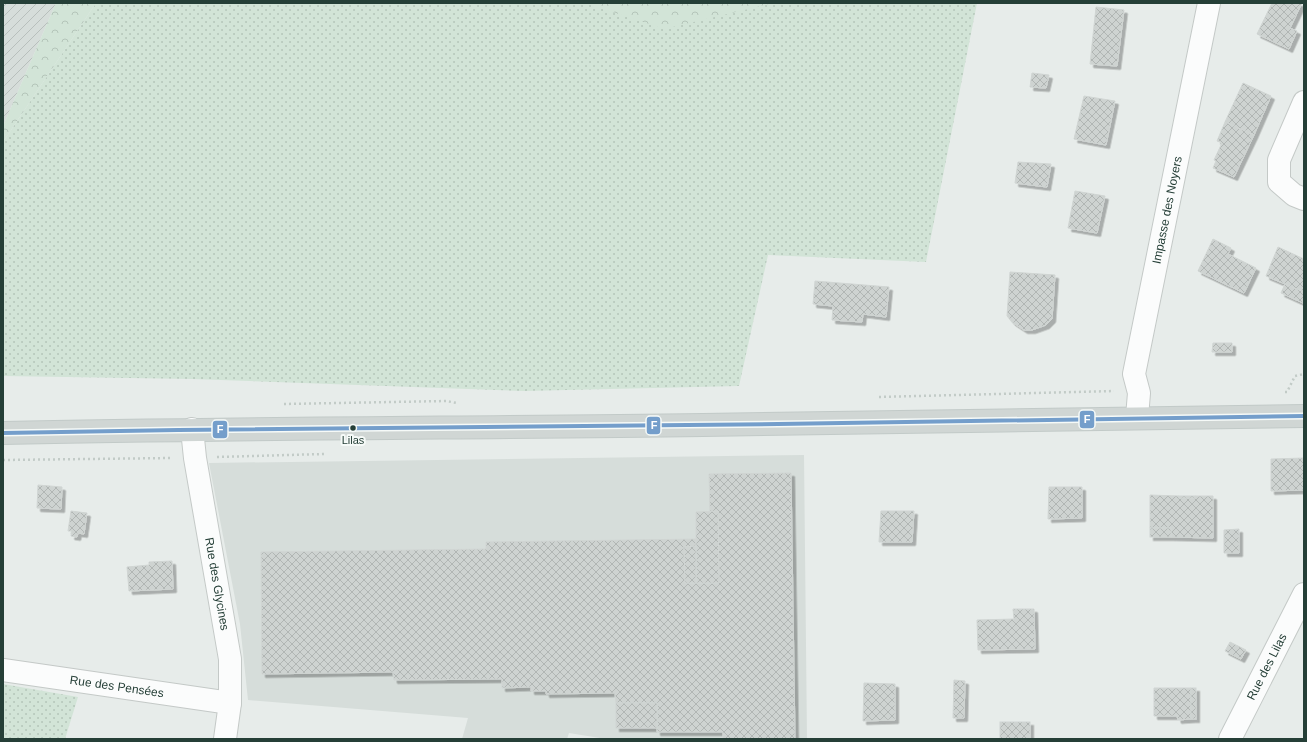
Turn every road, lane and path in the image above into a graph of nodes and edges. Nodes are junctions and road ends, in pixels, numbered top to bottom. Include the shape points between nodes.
1 (1209, 3) edge
2 (1304, 102) edge
3 (1304, 200) edge
4 (1304, 416) edge
5 (1137, 417) junction
6 (192, 429) junction
7 (3, 433) edge
8 (1304, 594) edge
9 (3, 670) edge
10 (230, 703) junction
11 (225, 739) edge
12 (1230, 739) edge

1 - 5 street, Impasse des Noyers via 1134,374 1139,393
2 - 3 street via 1279,160 1279,182
4 - 5 main road
5 - 6 main road via 706,425
6 - 7 main road
6 - 10 street, Rue des Glycines via 230,659
8 - 12 street, Rue des Lilas
9 - 10 street, Rue des Pensées
10 - 11 street, Rue des Glycines

